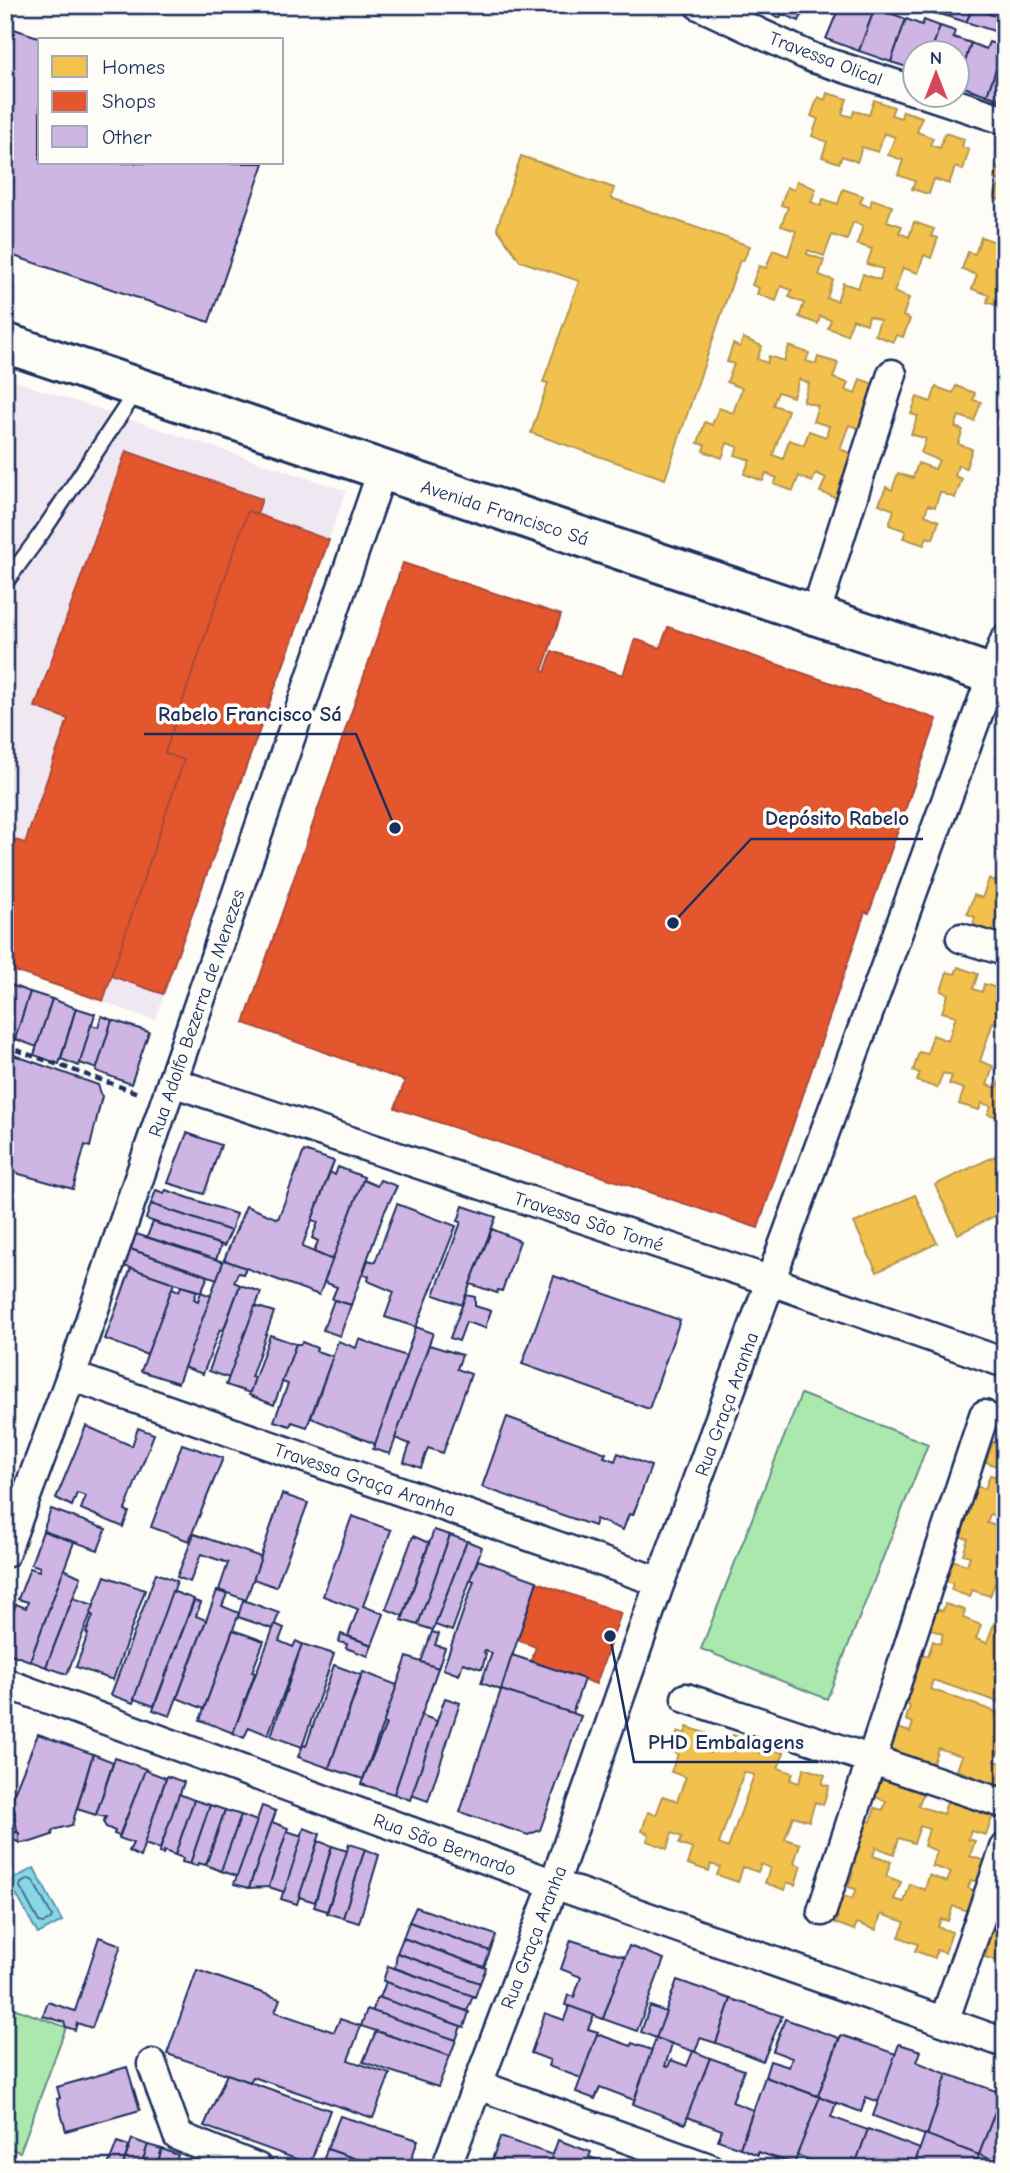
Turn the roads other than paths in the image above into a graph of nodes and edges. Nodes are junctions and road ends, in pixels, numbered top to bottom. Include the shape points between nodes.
1 (699, 5) edge
2 (902, 87) edge
3 (969, 108) edge
4 (1005, 120) edge
5 (5, 343) edge
6 (892, 374) dead end
7 (138, 388) junction
8 (382, 471) junction
9 (5, 583) edge
10 (815, 615) junction
11 (1000, 665) edge
12 (961, 938) dead end
13 (1005, 951) edge
14 (168, 1092) junction
15 (771, 1281) junction
16 (1005, 1363) edge
17 (71, 1376) junction
18 (984, 1415) dead end
19 (13, 1506) edge
20 (5, 1553) edge
21 (660, 1582) junction
22 (5, 1683) edge
23 (686, 1698) dead end
24 (872, 1759) junction
25 (1005, 1804) edge
26 (1005, 1848) edge
27 (554, 1884) junction
28 (822, 1911) dead end
29 (944, 2021) junction
30 (1005, 2043) edge
31 (152, 2064) dead end
32 (478, 2085) junction
33 (258, 2168) edge
34 (446, 2168) edge
35 (709, 2168) edge

1 - 2 street, Travessa Olical via 813,58
3 - 4 street
5 - 7 main road, Avenida Francisco Sá
6 - 10 street
7 - 8 main road, Avenida Francisco Sá
7 - 9 lane
8 - 10 main road, Avenida Francisco Sá
8 - 14 street, Rua Adolfo Bezerra de Menezes
10 - 11 main road, Avenida Francisco Sá
11 - 15 street, Rua Graça Aranha
12 - 13 street
14 - 15 street, Travessa São Tomé
14 - 17 street, Rua Adolfo Bezerra de Menezes
15 - 16 street, Travessa São Tomé
15 - 21 street, Rua Graça Aranha
17 - 19 street, Rua Adolfo Bezerra de Menezes
17 - 21 street, Travessa Graça Aranha
18 - 24 street
19 - 20 street, Rua Adolfo Bezerra de Menezes
21 - 27 street, Rua Graça Aranha
22 - 27 street, Rua São Bernardo
23 - 24 street
24 - 25 street
24 - 28 street
26 - 29 street
27 - 29 street, Rua São Bernardo
27 - 32 street, Rua Graça Aranha
29 - 30 street, Rua São Bernardo
31 - 33 street via 178,2136
32 - 34 street, Rua Graça Aranha
32 - 35 street

